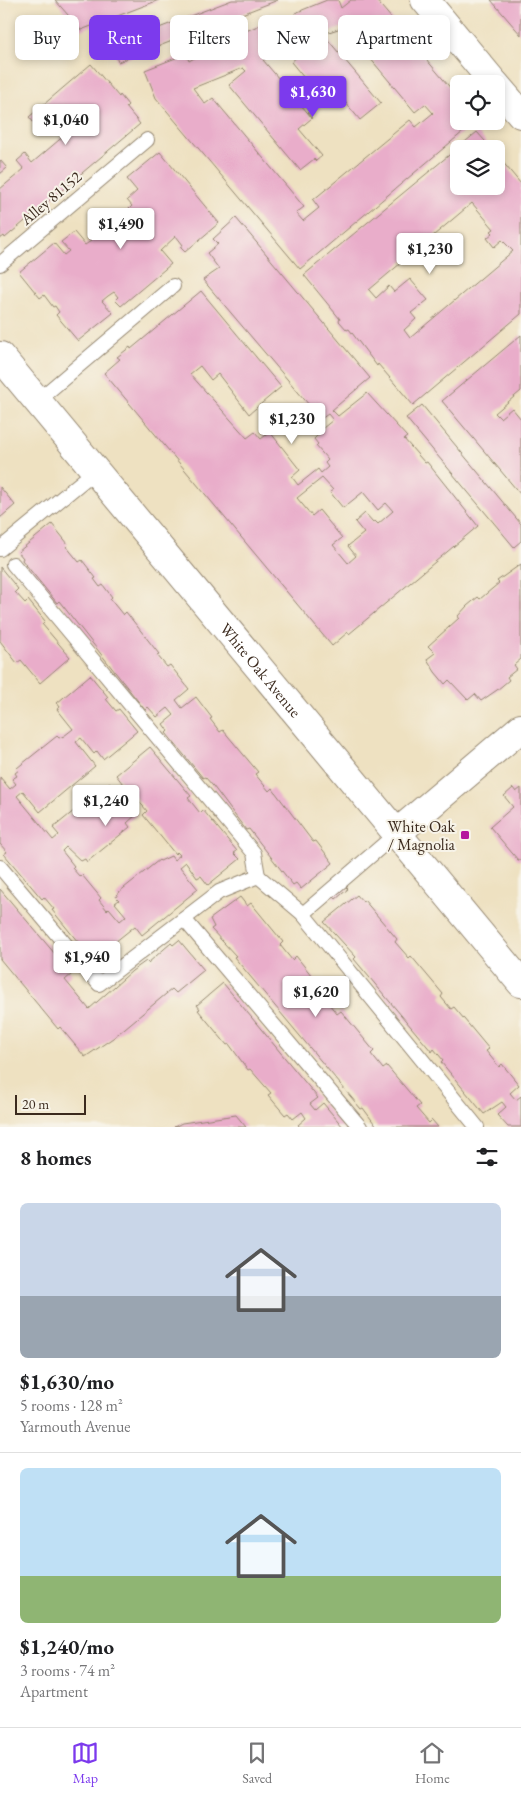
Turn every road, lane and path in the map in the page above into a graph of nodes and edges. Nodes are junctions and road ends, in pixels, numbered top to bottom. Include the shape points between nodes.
1 (425, 0) edge
2 (488, 75) edge
3 (505, 95) edge
4 (521, 114) edge
5 (147, 140) dead end
6 (0, 264) edge
7 (173, 286) dead end
8 (0, 356) edge
9 (37, 401) junction
10 (95, 470) junction
11 (0, 549) edge
12 (13, 564) dead end
13 (521, 728) edge
14 (397, 833) junction
15 (0, 866) edge
16 (258, 876) junction
17 (304, 914) junction
18 (184, 919) junction
19 (521, 983) edge
20 (360, 1127) edge
21 (477, 1127) edge

1 - 2 main road
3 - 4 main road
5 - 6 lane, Alley 81152
7 - 9 lane
8 - 9 main road, White Oak Avenue
9 - 10 main road, White Oak Avenue
10 - 11 lane
10 - 14 main road, White Oak Avenue
12 - 16 lane via 254,853
13 - 14 main road
14 - 17 lane
14 - 19 main road, White Oak Avenue
15 - 18 lane via 99,984
16 - 17 lane
16 - 18 lane via 219,892
17 - 21 lane
18 - 20 lane

